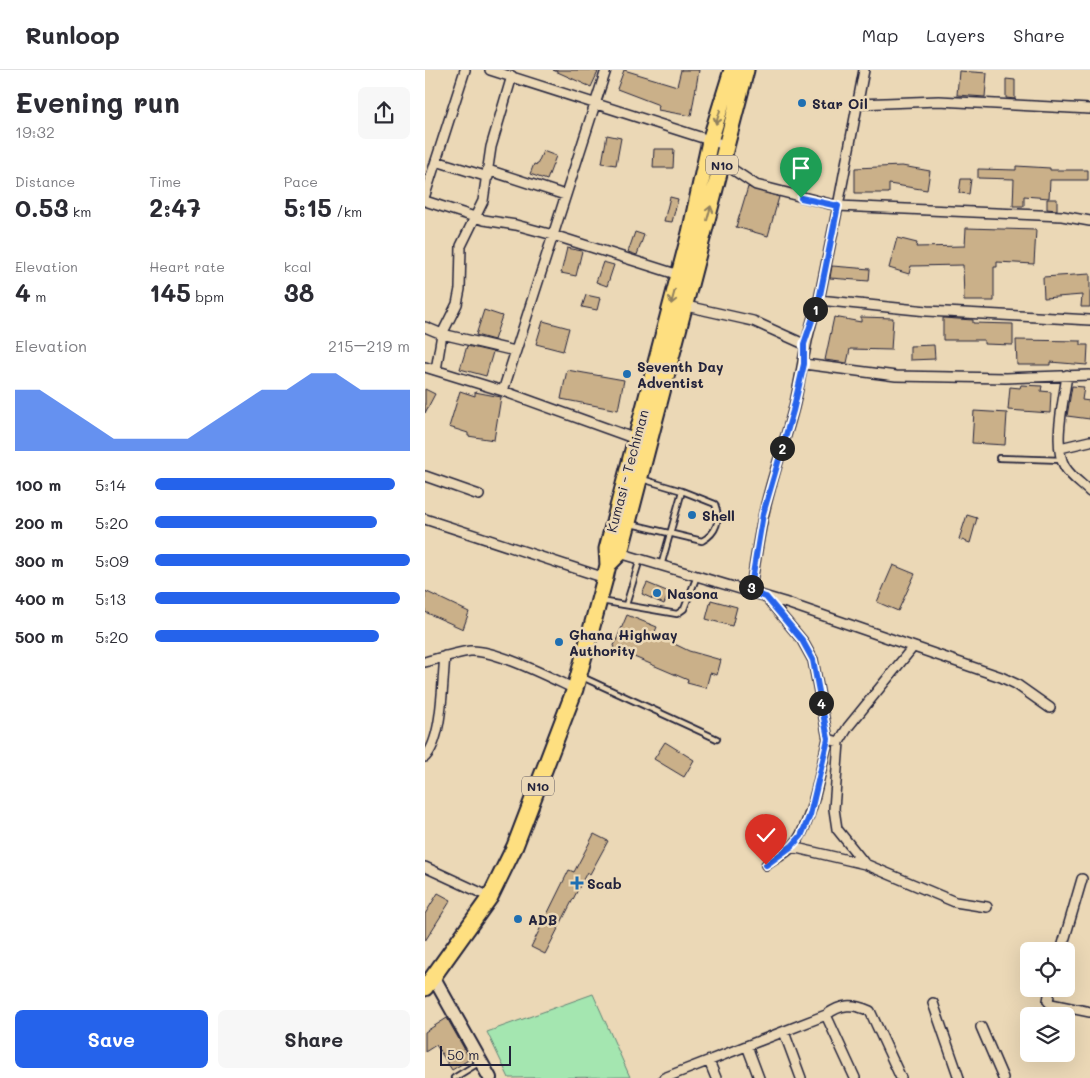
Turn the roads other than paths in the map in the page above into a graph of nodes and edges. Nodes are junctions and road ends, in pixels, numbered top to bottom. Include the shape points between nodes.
1 (465, 70) edge
2 (490, 70) edge
3 (606, 70) edge
4 (732, 70) edge
5 (746, 70) edge
6 (864, 70) edge
7 (509, 74) edge
8 (858, 104) junction
9 (594, 105) junction
10 (1090, 109) edge
11 (711, 141) junction
12 (728, 146) junction
13 (436, 161) junction
14 (723, 163) junction
15 (488, 174) junction
16 (425, 194) edge
17 (565, 195) junction
18 (425, 201) edge
19 (838, 206) junction
20 (477, 217) junction
21 (1090, 221) edge
22 (553, 235) junction
23 (679, 276) junction
24 (819, 300) junction
25 (686, 306) junction
26 (1090, 320) edge
27 (425, 327) edge
28 (442, 334) junction
29 (804, 344) junction
30 (515, 351) junction
31 (804, 364) junction
32 (425, 367) edge
33 (436, 370) junction
34 (1067, 375) junction
35 (1090, 375) edge
36 (503, 391) junction
37 (636, 440) junction
38 (1090, 441) edge
39 (1059, 448) junction
40 (999, 458) dead end
41 (1062, 460) junction
42 (425, 476) edge
43 (639, 478) junction
44 (682, 491) junction
45 (1090, 492) edge
46 (479, 494) dead end
47 (425, 519) edge
48 (628, 523) junction
49 (670, 535) junction
50 (614, 551) junction
51 (640, 559) junction
52 (661, 566) junction
53 (607, 572) junction
54 (697, 576) junction
55 (750, 592) junction
56 (766, 597) junction
57 (599, 600) junction
58 (626, 605) junction
59 (913, 647) junction
60 (445, 656) junction
61 (425, 662) edge
62 (577, 682) junction
63 (1049, 708) dead end
64 (828, 739) junction
65 (717, 740) dead end
66 (839, 742) junction
67 (425, 757) edge
68 (792, 846) junction
69 (865, 864) junction
70 (766, 865) dead end
71 (425, 867) edge
72 (1083, 879) dead end
73 (489, 897) junction
74 (987, 907) dead end
75 (1064, 942) edge
76 (430, 983) edge
77 (1049, 997) edge
78 (933, 1003) dead end
79 (1090, 1012) edge
80 (826, 1016) junction
81 (981, 1027) dead end
82 (784, 1032) junction
83 (747, 1046) junction
84 (709, 1060) junction
85 (481, 1061) junction
86 (454, 1078) edge
87 (490, 1078) edge
88 (664, 1078) edge
89 (716, 1078) edge
90 (759, 1078) edge
91 (801, 1078) edge
92 (855, 1078) edge
93 (901, 1078) edge
94 (959, 1078) edge
95 (1003, 1078) edge

1 - 13 street
2 - 7 street
3 - 9 street
4 -> 11 highway, N10
5 - 12 highway, N10
6 - 8 street
7 - 9 street
7 - 15 street via 491,147
8 - 10 street via 939,101
8 - 19 street
9 - 11 street
9 - 17 street
11 - 12 street
11 - 23 highway, Kumasi - Techiman / N10
12 - 14 highway, N10
13 - 15 street
13 - 16 street
14 - 19 street via 756,185
25 -> 14 highway, Kumasi - Techiman / N10
15 - 17 street
15 - 20 street
17 - 22 street
18 - 20 street
19 - 21 street via 1062,216
19 - 24 street
20 - 22 street
20 - 28 street via 461,246 457,304
22 - 23 street
22 - 30 street
23 -> 37 highway, Kumasi - Techiman / N10
24 - 26 street via 927,311
24 - 29 street
25 - 29 street via 753,321
25 - 43 highway, Kumasi - Techiman / N10
27 - 28 street
28 - 30 street
28 - 33 street
29 - 31 street
30 - 36 street
31 - 34 street via 897,376 1005,378
31 - 55 street via 763,514
32 - 33 street
33 - 36 street
34 - 35 street
34 - 39 street
36 - 37 street
37 - 50 highway, Kumasi - Techiman / N10
38 - 39 street
39 - 41 street
40 - 41 lane
41 - 45 street via 1068,472
42 - 46 street
43 - 44 lane
43 - 48 highway, Kumasi - Techiman / N10
44 - 49 lane
44 - 49 lane via 715,504 718,521 711,536 702,541
47 - 53 street
48 - 49 lane
48 - 50 highway, Kumasi - Techiman / N10
49 - 52 lane
50 - 51 street
50 - 53 highway, Kumasi - Techiman / N10
51 - 52 street
51 - 58 lane
52 - 54 street
53 - 57 highway, Kumasi - Techiman / N10
54 - 55 street
54 - 58 lane via 684,609 677,614
55 - 56 street
56 - 59 street
56 - 64 street via 802,640 813,660
57 - 58 lane
57 - 62 highway, Kumasi - Techiman / N10
59 - 63 street via 1016,684
59 - 66 street
60 - 61 street
60 - 62 street via 471,651 487,653
60 - 67 street via 437,732
62 - 65 lane
62 - 73 highway, Kumasi - Techiman / N10 via 515,846
64 - 66 street
64 - 68 street via 810,815 801,836
66 - 69 street via 834,809 837,829
68 - 69 street
68 - 70 street
69 - 74 street via 955,902
71 - 73 street
72 - 75 street
73 - 76 highway, Kumasi - Techiman / N10
76 - 85 street
77 - 79 street via 1051,1004
78 - 94 street
80 - 82 street
80 - 92 street
80 - 93 street via 845,1005 870,1010
81 - 95 street
82 - 83 street
82 - 91 street
83 - 84 street
83 - 90 street
84 - 88 street
84 - 89 street
85 - 86 lane
85 - 87 street

